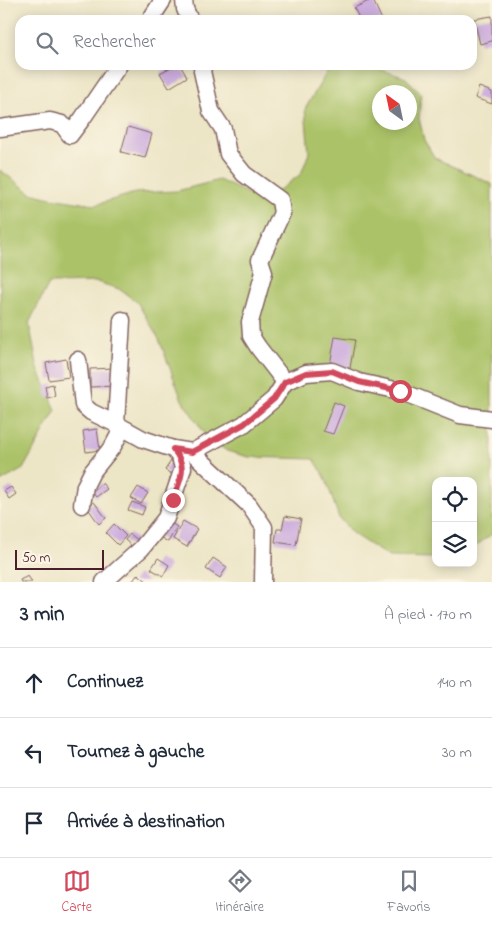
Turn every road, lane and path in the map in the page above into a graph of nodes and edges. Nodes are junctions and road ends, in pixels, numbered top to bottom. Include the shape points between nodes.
1 (163, 0) edge
2 (184, 0) edge
3 (153, 15) edge
4 (188, 15) edge
5 (116, 70) edge
6 (202, 70) edge
7 (0, 128) edge
8 (122, 320) dead end
9 (78, 360) dead end
10 (285, 382) junction
11 (492, 419) edge
12 (119, 427) junction
13 (173, 449) junction
14 (192, 452) junction
15 (82, 505) dead end
16 (104, 582) edge
17 (263, 582) edge

1 - 3 street
2 - 4 street
5 - 7 street via 70,135 62,124 50,121
6 - 10 street via 211,110 223,129 228,154 244,174 280,200 282,213 260,260 264,272 250,322 251,336
8 - 12 street
9 - 12 street via 83,404
10 - 11 street via 306,373 332,371 359,382 400,391 460,415
10 - 14 street via 274,399 244,424
12 - 13 street
12 - 15 street via 113,446 85,486
13 - 14 street
13 - 16 street via 183,468 166,518 141,549
14 - 17 street via 249,505 264,527

